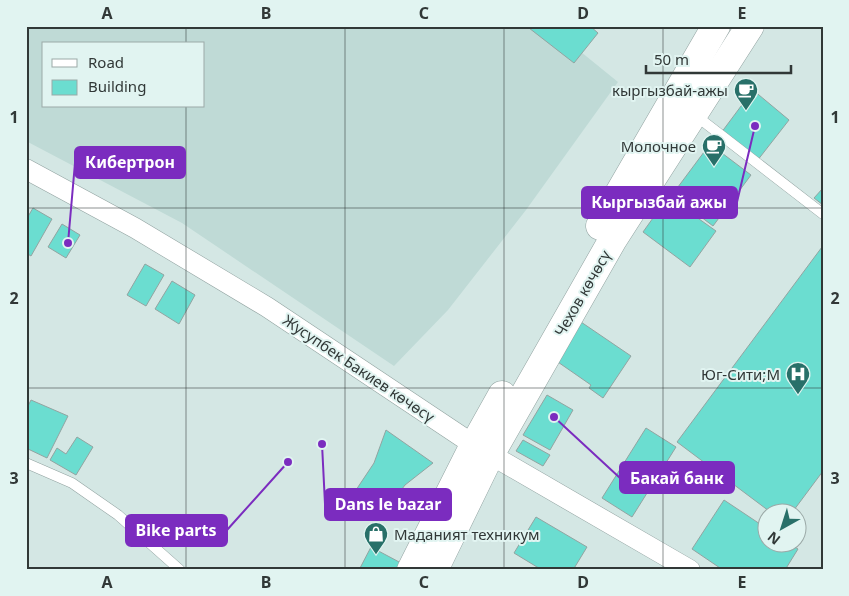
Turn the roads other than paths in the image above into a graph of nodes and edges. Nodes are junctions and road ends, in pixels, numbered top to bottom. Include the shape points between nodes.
1 (716, 26) edge
2 (750, 26) edge
3 (694, 114) junction
4 (26, 169) edge
5 (823, 214) edge
6 (487, 441) junction
7 (26, 463) edge
8 (469, 476) junction
9 (180, 570) edge
10 (411, 570) edge
11 (434, 570) edge
12 (690, 570) edge

1 - 6 street, Чехов көчөсү
2 - 3 street, Чехов көчөсү
3 - 5 lane
3 - 6 street, Чехов көчөсү
4 - 6 street, Жусупбек Бакиев көчөсү via 135,228
6 - 8 street, Чехов көчөсү
6 - 12 street, Жусупбек Бакиев көчөсү
7 - 9 lane via 72,483 118,515
8 - 10 street, Чехов көчөсү
8 - 11 street, Чехов көчөсү

